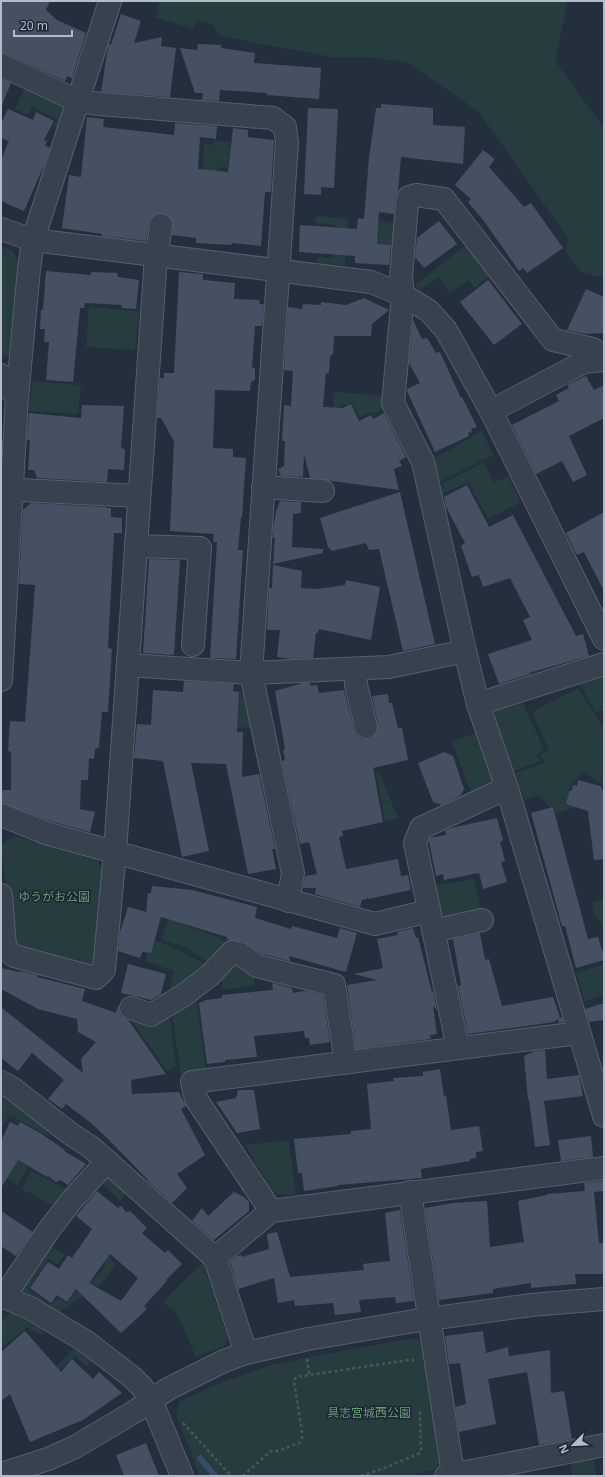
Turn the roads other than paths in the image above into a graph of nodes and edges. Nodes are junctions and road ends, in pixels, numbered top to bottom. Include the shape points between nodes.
1 (110, 1) edge
2 (1, 65) edge
3 (78, 101) junction
4 (161, 225) dead end
5 (1, 229) edge
6 (33, 240) junction
7 (156, 256) junction
8 (278, 270) junction
9 (403, 295) junction
10 (604, 360) edge
11 (1, 375) edge
12 (18, 398) junction
13 (491, 411) junction
14 (263, 488) junction
15 (7, 489) edge
16 (323, 491) dead end
17 (139, 496) junction
18 (136, 546) junction
19 (3, 613) edge
20 (604, 639) edge
21 (193, 645) dead end
22 (465, 650) junction
23 (604, 664) edge
24 (128, 665) junction
25 (355, 668) junction
26 (251, 673) junction
27 (1, 680) edge
28 (478, 704) junction
29 (366, 727) dead end
30 (507, 788) junction
31 (1, 815) edge
32 (115, 852) junction
33 (1, 895) edge
34 (288, 901) junction
35 (482, 920) dead end
36 (431, 921) junction
37 (131, 1008) dead end
38 (579, 1034) junction
39 (458, 1048) junction
40 (346, 1063) junction
41 (1, 1082) edge
42 (604, 1116) edge
43 (107, 1161) junction
44 (604, 1168) edge
45 (410, 1192) junction
46 (271, 1211) junction
47 (215, 1258) junction
48 (604, 1299) edge
49 (4, 1302) edge
50 (429, 1319) junction
51 (246, 1353) junction
52 (151, 1400) junction
53 (604, 1445) edge
54 (1, 1474) edge
55 (449, 1475) edge
56 (182, 1476) edge

1 - 3 street
2 - 3 street
3 - 6 street
3 - 8 street via 273,118 285,126 287,143
4 - 7 street
5 - 6 street
6 - 7 street
6 - 12 street
7 - 8 street
7 - 17 street
8 - 9 street via 370,282
8 - 14 street
9 - 10 street via 401,277 409,197 416,195 444,199 553,340 593,349
9 - 13 street via 429,311 446,330
9 - 22 street via 393,403 423,462
10 - 13 street via 584,362
11 - 12 street
12 - 15 street
13 - 20 street
14 - 16 street
14 - 26 street
15 - 17 street
15 - 19 street
17 - 18 street
18 - 21 street via 200,548
18 - 24 street
19 - 27 street
22 - 25 street via 389,667
22 - 28 street
23 - 28 street
24 - 26 street
24 - 32 street
25 - 26 street
25 - 29 street via 356,686
26 - 34 street via 293,872
28 - 30 street
30 - 36 street via 421,828 415,843
30 - 38 street
31 - 32 street via 49,834
32 - 33 street via 104,970 96,978 14,956 9,952 5,946
32 - 34 street
34 - 36 street via 375,924
35 - 36 street
36 - 39 street
37 - 40 street via 151,1015 209,976 232,952 242,954 257,966 334,985
38 - 39 street
38 - 42 street
39 - 40 street
40 - 46 street via 192,1082 196,1099
41 - 43 street via 77,1127 92,1148
43 - 47 street
43 - 49 street via 48,1231
44 - 45 street
45 - 46 street
45 - 50 street
46 - 47 street
47 - 51 street
48 - 50 street
49 - 52 street via 30,1308 85,1341 132,1377
50 - 51 street via 308,1339
50 - 55 street
51 - 52 street via 200,1372
52 - 54 street via 75,1447 48,1459
52 - 56 street
53 - 55 street

